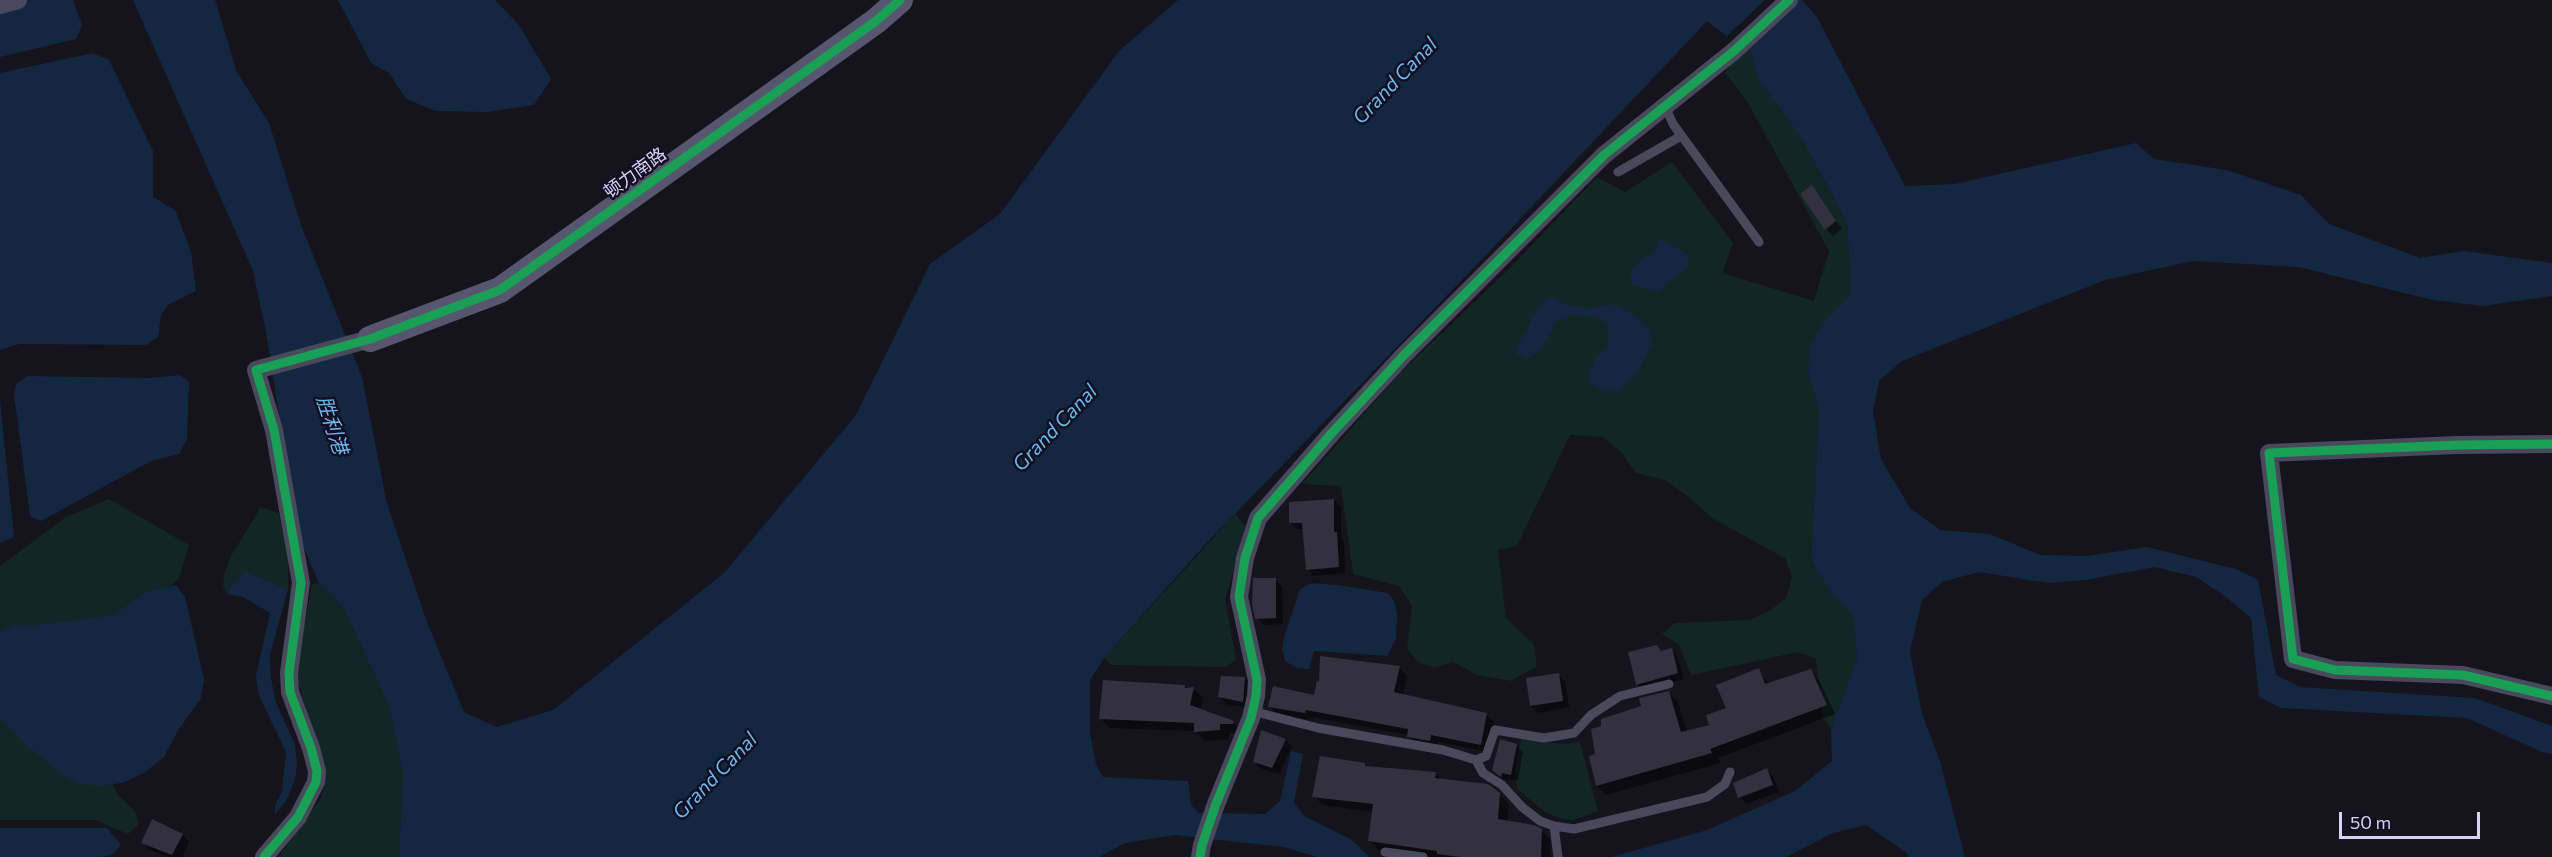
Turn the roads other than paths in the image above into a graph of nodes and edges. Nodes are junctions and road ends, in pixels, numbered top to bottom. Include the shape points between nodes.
1 (18, 0) edge
2 (900, 0) edge
3 (1789, 0) edge
4 (0, 5) edge
5 (1665, 106) junction
6 (1681, 136) junction
7 (1618, 172) dead end
8 (1759, 242) dead end
9 (370, 339) joint
10 (2552, 444) edge
11 (1669, 684) dead end
12 (2552, 696) edge
13 (1252, 711) junction
14 (1476, 760) junction
15 (1730, 772) dead end
16 (1554, 826) junction
17 (1201, 851) edge
18 (1385, 852) dead end
19 (264, 857) edge
20 (1423, 857) edge
21 (1558, 857) edge

1 - 4 street
2 - 9 street, 顿力南路 via 500,290
3 - 5 street via 1734,51
5 - 6 lane
5 - 13 street via 1604,155 1404,355 1258,518 1245,558 1239,597 1257,680
6 - 7 lane
6 - 8 lane
9 - 19 street via 256,370 274,430 301,583 290,692 317,771 316,782 298,816
10 - 12 street via 2269,453 2293,659 2335,670 2463,675
11 - 14 lane via 1620,696 1591,715 1574,733 1544,738 1495,730 1486,756
13 - 14 lane
13 - 17 street
14 - 16 lane via 1483,773 1502,785 1522,807
15 - 16 lane via 1725,784 1707,797 1574,829
16 - 21 lane
18 - 20 lane

